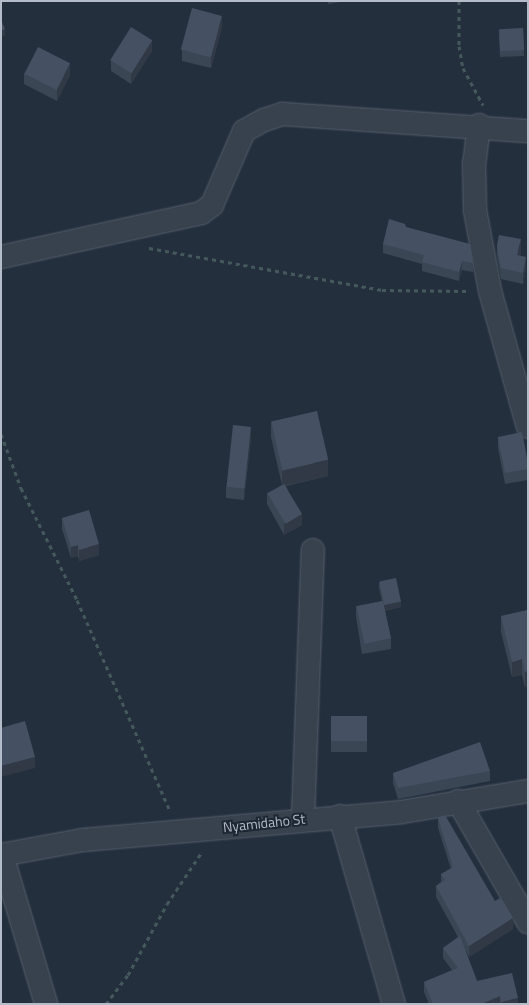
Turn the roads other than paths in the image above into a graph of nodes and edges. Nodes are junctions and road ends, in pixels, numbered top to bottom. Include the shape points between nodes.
1 (485, 126) junction
2 (528, 130) edge
3 (1, 257) edge
4 (528, 428) edge
5 (312, 550) dead end
6 (528, 791) edge
7 (458, 801) junction
8 (340, 816) junction
9 (303, 818) junction
10 (2, 855) edge
11 (528, 922) edge
12 (46, 1004) edge
13 (394, 1004) edge

1 - 2 street
1 - 3 street via 283,114 244,131 212,205 201,213
1 - 4 street via 474,163 475,210 490,291
5 - 9 street
6 - 7 street, Nyamidaho St
7 - 8 street, Nyamidaho St via 401,812
7 - 11 street
8 - 9 street, Nyamidaho St
8 - 13 street
9 - 10 street, Nyamidaho St via 179,834 83,840
10 - 12 street

